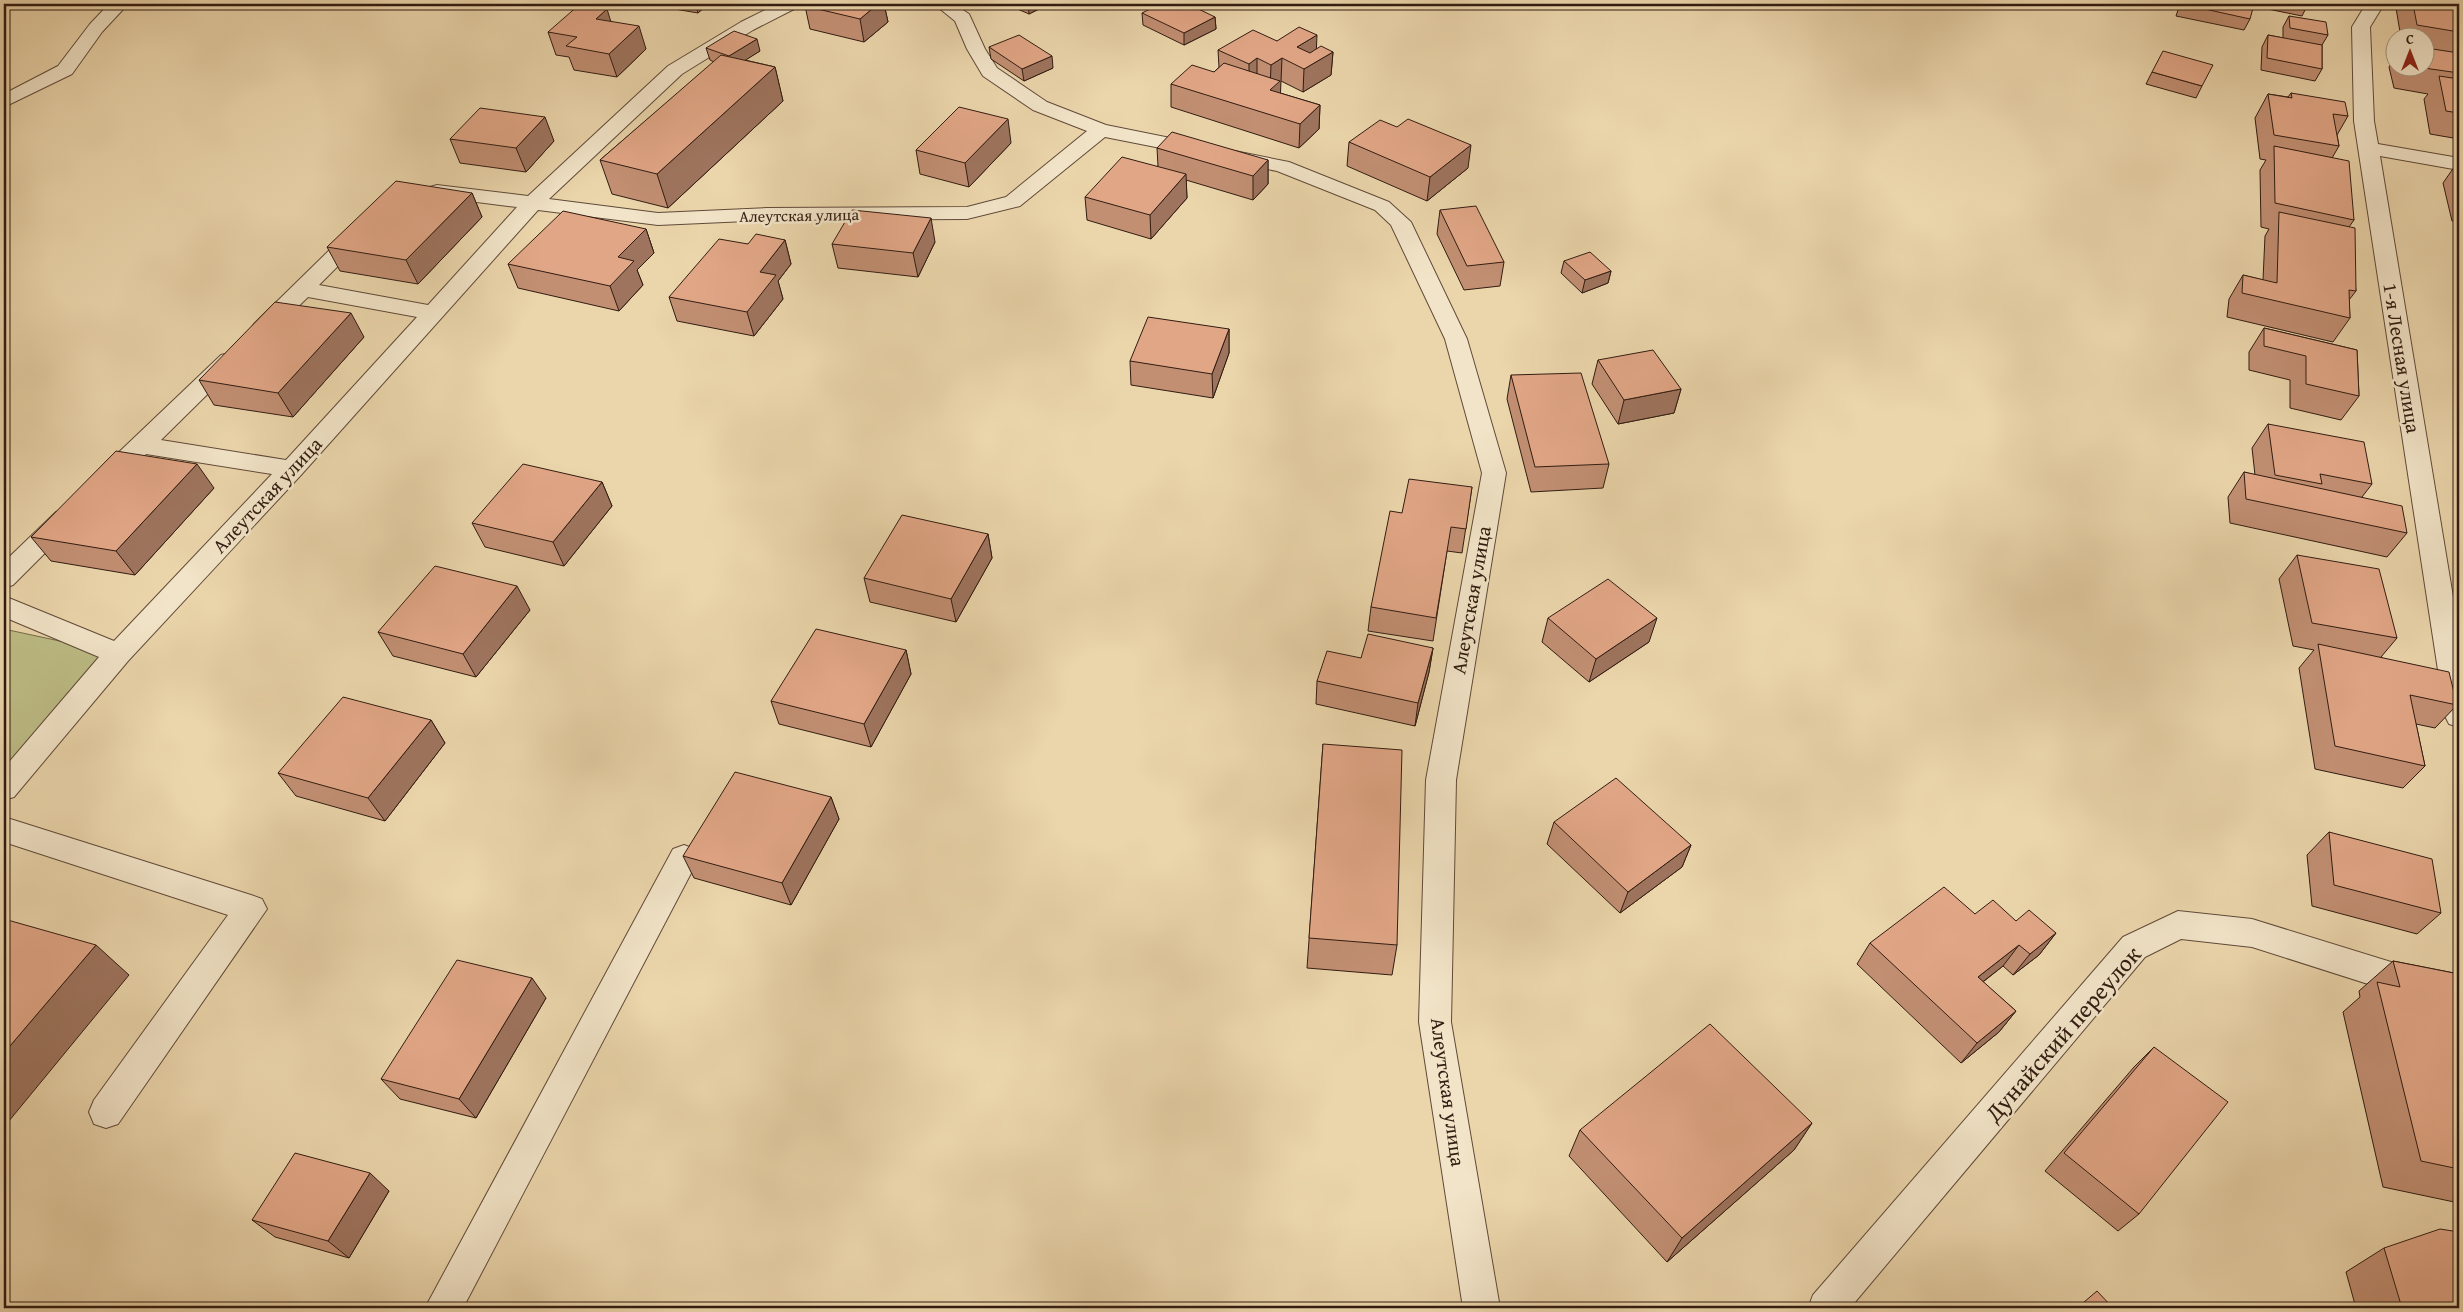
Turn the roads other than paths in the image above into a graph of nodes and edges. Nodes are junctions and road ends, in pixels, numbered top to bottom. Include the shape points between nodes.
1 (119, 4) edge
2 (790, 4) edge
3 (944, 4) edge
4 (2375, 4) edge
5 (4, 101) edge
6 (1101, 130) junction
7 (2368, 148) junction
8 (2459, 164) edge
9 (417, 188) edge
10 (532, 204) junction
11 (373, 221) edge
12 (303, 289) junction
13 (433, 313) junction
14 (142, 445) junction
15 (292, 469) junction
16 (4, 578) edge
17 (4, 606) edge
18 (118, 654) junction
19 (2459, 716) edge
20 (4, 788) edge
21 (4, 830) edge
22 (684, 858) edge
23 (2459, 998) edge
24 (106, 1112) dead end
25 (443, 1308) edge
26 (1482, 1308) edge
27 (1826, 1308) edge

1 - 5 street via 64,70
2 - 10 street, Алеутская улица via 675,70
3 - 6 street, Алеутская улица via 963,18 990,72 1040,106
4 - 7 street, 1-я Лесная улица via 2361,26
6 - 10 street, Алеутская улица via 1013,202 967,213 767,214 658,219
6 - 26 street, Алеутская улица via 1282,166 1382,206 1400,222 1456,339 1494,473 1441,780 1435,1022
7 - 8 street
7 - 19 street, 1-я Лесная улица
9 - 10 street
10 - 13 street, Алеутская улица
11 - 12 street
12 - 13 street
12 - 14 street
13 - 15 street, Алеутская улица
14 - 15 street
14 - 16 street
15 - 18 street, Алеутская улица
17 - 18 street
18 - 20 street, Алеутская улица
21 - 24 street via 251,909
22 - 25 street
23 - 27 street, Дунайский переулок via 2252,933 2178,925 2134,946

